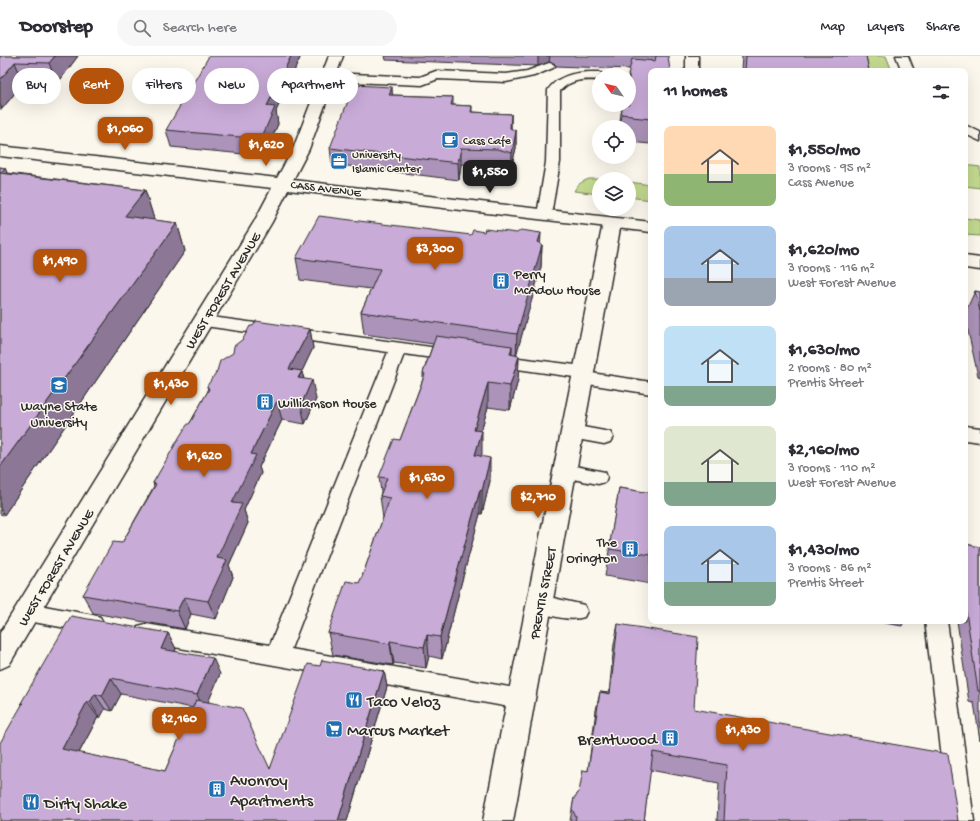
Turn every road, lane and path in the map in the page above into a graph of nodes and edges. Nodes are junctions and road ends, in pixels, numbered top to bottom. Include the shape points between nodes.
1 (336, 56) edge
2 (692, 56) edge
3 (902, 56) edge
4 (549, 66) dead end
5 (332, 68) edge
6 (692, 68) edge
7 (907, 68) edge
8 (592, 75) edge
9 (358, 78) edge
10 (318, 104) edge
11 (968, 131) edge
12 (980, 137) edge
13 (0, 151) edge
14 (284, 183) junction
15 (544, 215) junction
16 (612, 223) junction
17 (648, 227) edge
18 (968, 262) edge
19 (980, 264) edge
20 (204, 321) junction
21 (398, 348) junction
22 (583, 375) junction
23 (648, 387) edge
24 (572, 432) junction
25 (968, 433) edge
26 (980, 434) edge
27 (604, 437) dead end
28 (565, 471) junction
29 (598, 476) dead end
30 (540, 604) junction
31 (577, 611) dead end
32 (28, 612) junction
33 (936, 624) edge
34 (276, 656) junction
35 (0, 658) edge
36 (521, 699) junction
37 (498, 821) edge
38 (962, 821) edge

1 - 5 street, WEST FOREST AVENUE
2 - 6 lane
3 - 7 lane
4 - 9 lane via 530,74 506,78 436,76 422,81
8 - 15 lane via 572,78 554,90 553,162
10 - 14 street, WEST FOREST AVENUE
11 - 12 lane
13 - 14 street, CASS AVENUE
14 - 15 street, CASS AVENUE
14 - 20 street, WEST FOREST AVENUE
15 - 16 street, CASS AVENUE
16 - 17 street, CASS AVENUE
16 - 22 street, PRENTIS STREET
18 - 19 street
20 - 21 lane
20 - 32 street, WEST FOREST AVENUE
21 - 22 lane
21 - 34 lane
22 - 23 lane
22 - 24 street, PRENTIS STREET
24 - 27 lane
24 - 28 street, PRENTIS STREET
25 - 26 lane
28 - 29 lane
28 - 30 street, PRENTIS STREET
30 - 31 lane
30 - 36 street, PRENTIS STREET
32 - 34 lane
32 - 35 street, WEST FOREST AVENUE
33 - 38 lane
34 - 36 lane
36 - 37 street, PRENTIS STREET

